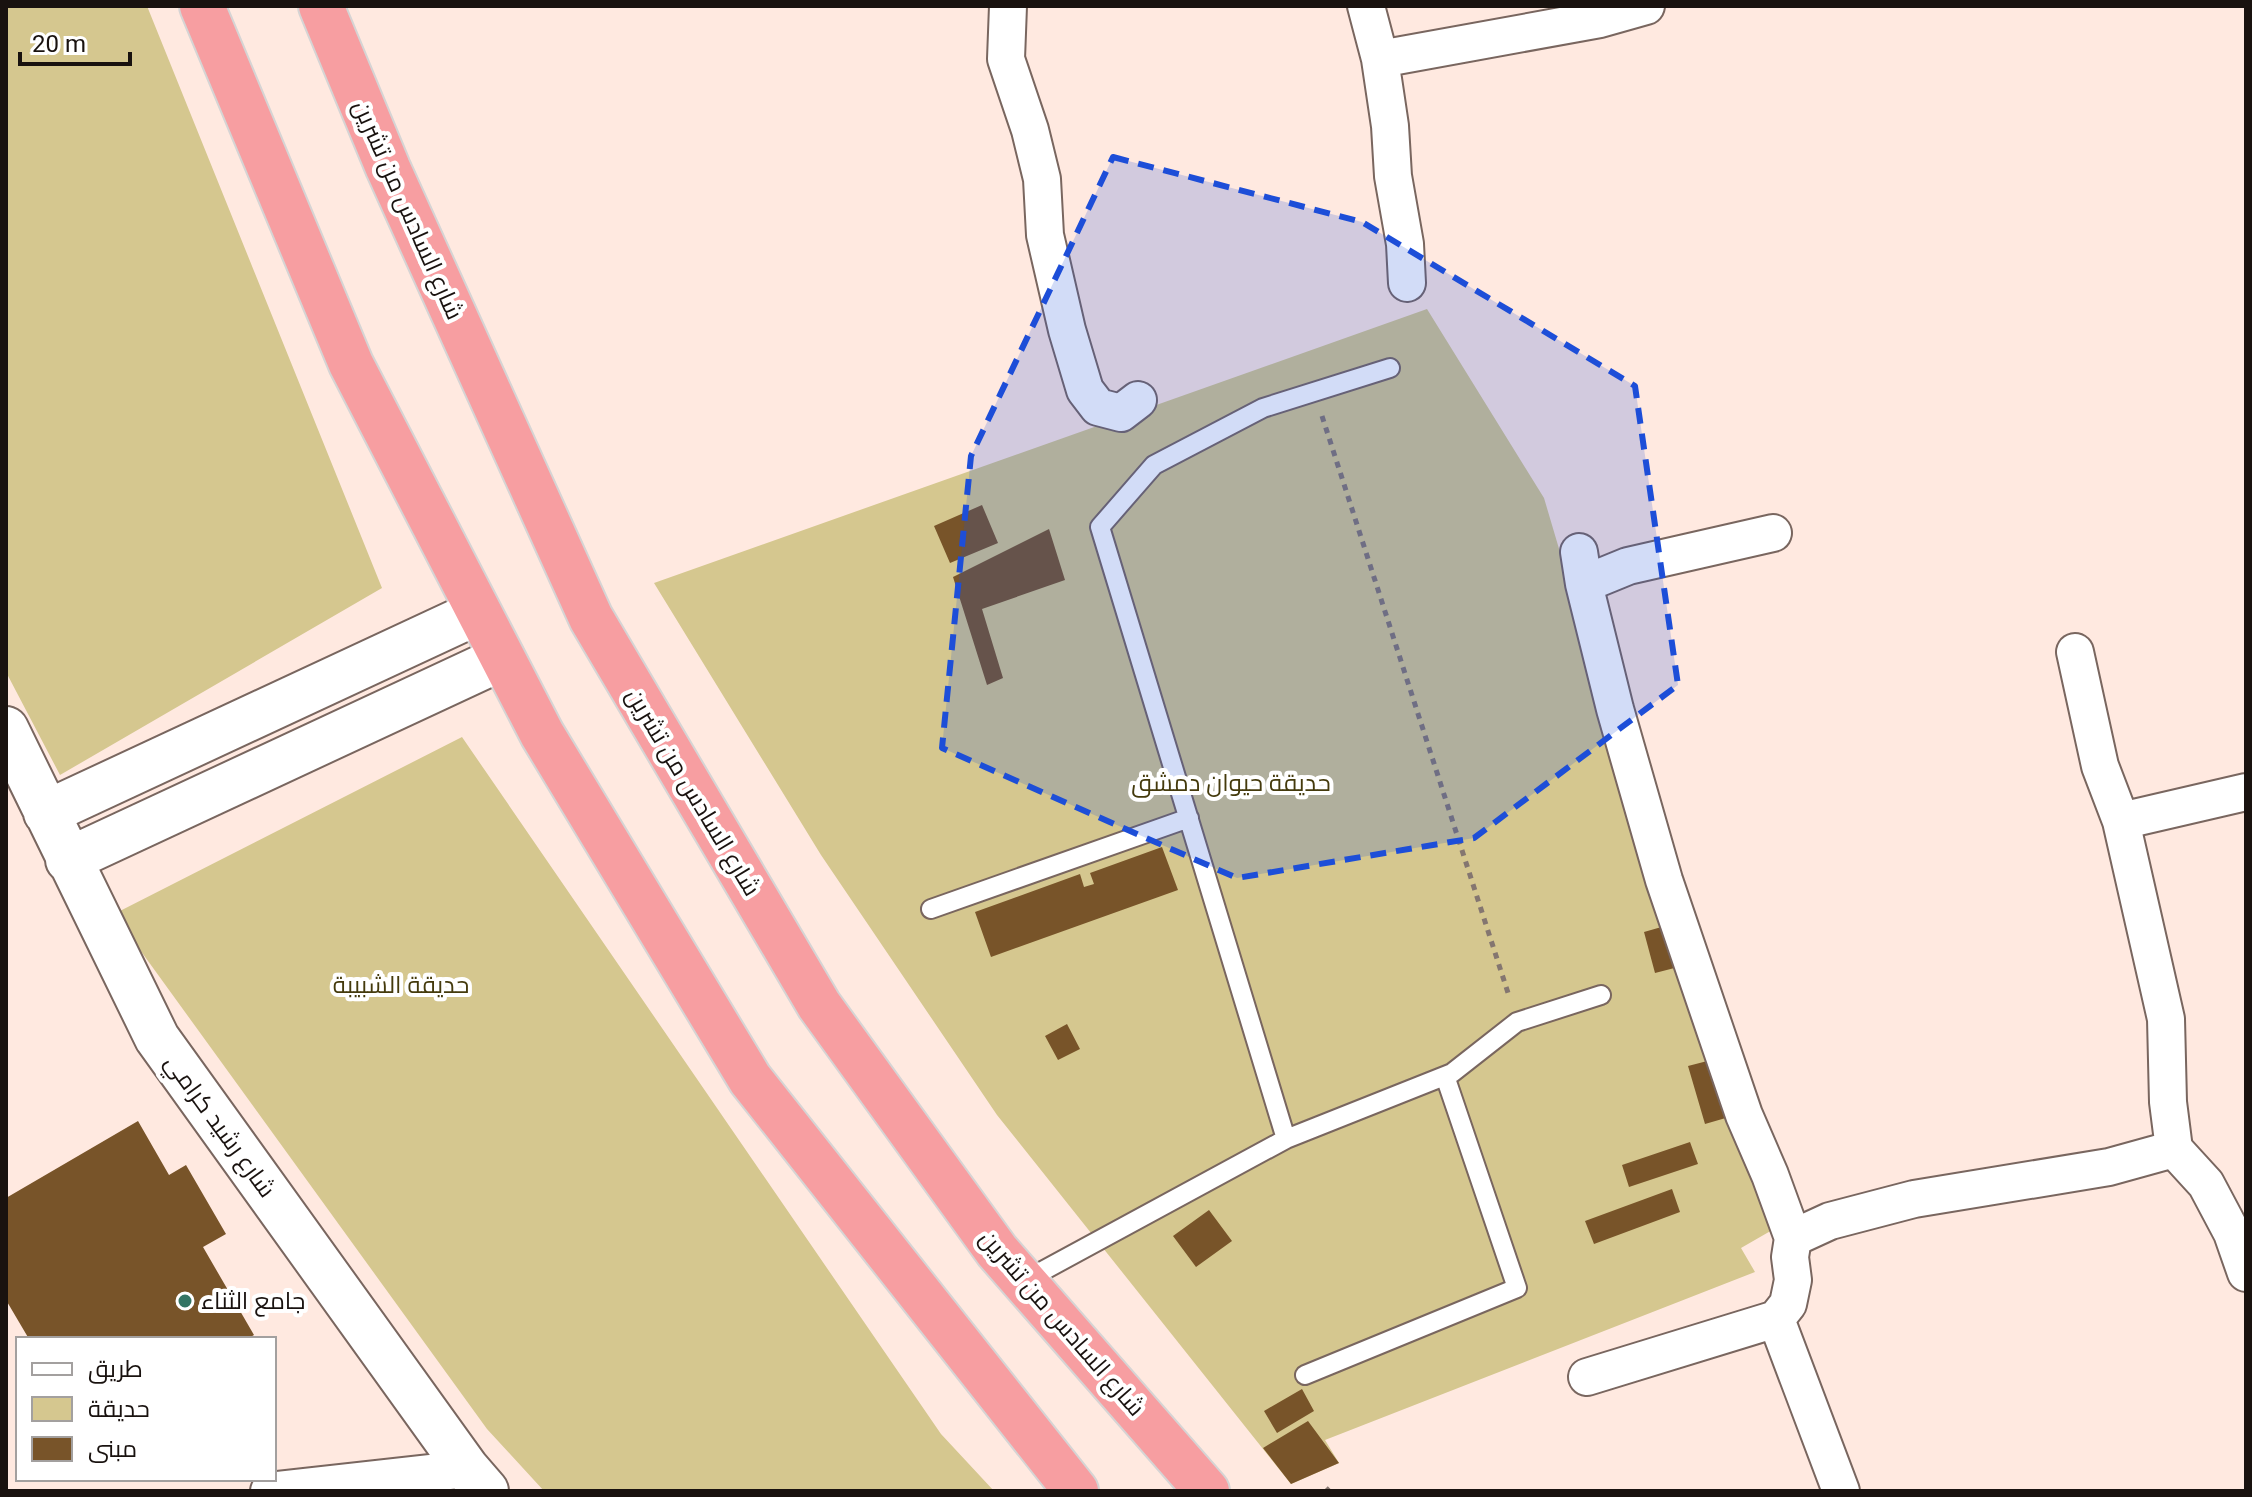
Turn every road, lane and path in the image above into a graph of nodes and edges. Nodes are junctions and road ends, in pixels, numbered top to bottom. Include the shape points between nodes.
1 (202, 6) edge
2 (213, 6) edge
3 (321, 6) edge
4 (1008, 6) edge
5 (1366, 6) edge
6 (1646, 6) edge
7 (220, 52) junction
8 (1380, 59) junction
9 (1407, 283) dead end
10 (1390, 368) dead end
11 (1314, 392) junction
12 (1138, 400) dead end
13 (1773, 533) dead end
14 (478, 612) junction
15 (2075, 652) dead end
16 (502, 658) junction
17 (6, 729) edge
18 (2246, 792) edge
19 (46, 813) junction
20 (1189, 818) junction
21 (2121, 821) junction
22 (68, 860) junction
23 (931, 909) dead end
24 (1601, 995) dead end
25 (1517, 1022) junction
26 (1445, 1076) junction
27 (1286, 1139) junction
28 (2174, 1149) junction
29 (1793, 1238) junction
30 (2246, 1273) edge
31 (1024, 1281) junction
32 (1776, 1319) junction
33 (1305, 1375) dead end
34 (1587, 1377) dead end
35 (476, 1480) edge
36 (269, 1491) edge
37 (1076, 1491) edge
38 (1207, 1491) edge
39 (1841, 1491) edge

1 - 7 highway
2 - 7 main road
3 - 31 highway, شارع السادس من تشرين via 388,168 591,618 819,1005
4 - 12 street via 1006,59 1042,179 1045,235 1085,390 1098,407 1121,413
5 - 8 street
6 - 8 street
7 - 14 highway via 351,364
8 - 9 street
10 - 11 lane
11 - 20 lane via 1263,408 1154,465 1100,527
11 - 25 path
13 - 29 street via 1628,566 1582,568 1664,880 1744,1115
14 - 16 highway
14 - 19 main road
15 - 21 street via 2100,766
16 - 22 main road
16 - 37 highway via 542,734 750,1079
17 - 19 main road, شارع رشيد كرامي
18 - 21 street
19 - 22 main road, شارع رشيد كرامي
20 - 23 lane
20 - 27 lane
21 - 28 street via 2166,1019
22 - 35 main road, شارع رشيد كرامي via 157,1038
24 - 25 lane
25 - 26 lane
26 - 27 lane
26 - 33 lane via 1517,1288
27 - 31 lane
28 - 29 street via 2109,1167 1914,1199 1830,1221
28 - 30 street via 2206,1184
29 - 32 street via 1788,1304
31 - 38 highway, شارع السادس من تشرين
32 - 34 street
32 - 39 street
35 - 36 street

